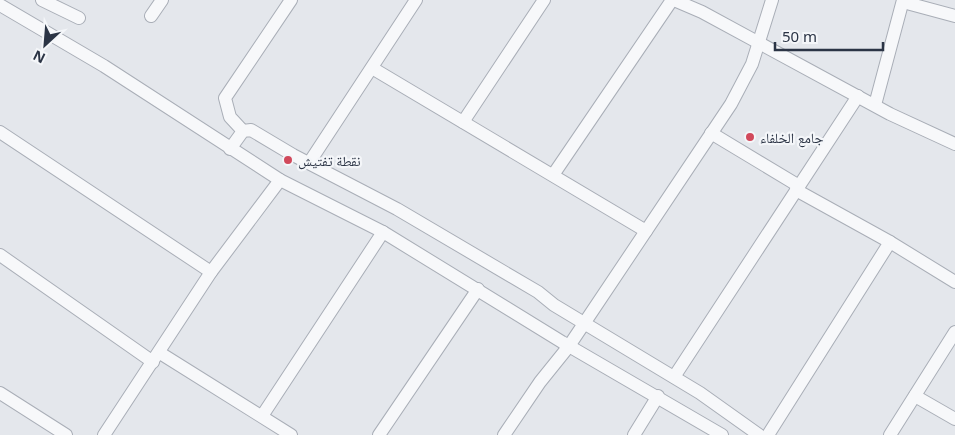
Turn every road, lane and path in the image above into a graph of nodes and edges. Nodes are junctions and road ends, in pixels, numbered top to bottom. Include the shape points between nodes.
1 (42, 0) edge
2 (162, 0) edge
3 (291, 0) edge
4 (416, 0) edge
5 (544, 0) edge
6 (673, 0) edge
7 (772, 0) edge
8 (903, 1) edge
9 (0, 5) edge
10 (151, 16) dead end
11 (955, 16) edge
12 (79, 18) dead end
13 (759, 43) junction
14 (372, 68) junction
15 (858, 96) junction
16 (875, 105) junction
17 (463, 122) junction
18 (243, 131) junction
19 (0, 132) edge
20 (711, 133) junction
21 (955, 144) edge
22 (230, 149) junction
23 (309, 162) junction
24 (553, 176) junction
25 (280, 180) junction
26 (797, 188) junction
27 (383, 232) junction
28 (646, 232) junction
29 (890, 242) junction
30 (0, 255) edge
31 (211, 272) junction
32 (955, 282) edge
33 (478, 289) junction
34 (584, 322) junction
35 (955, 332) edge
36 (569, 346) junction
37 (156, 357) junction
38 (674, 377) junction
39 (0, 392) edge
40 (658, 396) junction
41 (915, 396) junction
42 (262, 416) junction
43 (955, 419) edge
44 (66, 435) edge
45 (104, 435) edge
46 (291, 435) edge
47 (380, 435) edge
48 (504, 435) edge
49 (634, 435) edge
50 (722, 435) edge
51 (759, 435) edge
52 (768, 435) edge
53 (890, 435) edge

1 - 12 street
2 - 10 street
3 - 18 street via 225,98 230,117
4 - 14 street
5 - 17 street
6 - 13 street
6 - 24 street
7 - 13 street
8 - 11 street
8 - 16 street
9 - 22 street via 104,66
13 - 15 street
13 - 20 street via 743,83
14 - 17 street
14 - 23 street
15 - 16 street
15 - 26 street
16 - 21 street
17 - 24 street
18 - 22 street
18 - 23 street via 251,130
19 - 31 street
20 - 26 street
20 - 28 street
22 - 25 street
23 - 34 street via 397,209
24 - 28 street
25 - 27 street
25 - 31 street
26 - 29 street
26 - 38 street
27 - 33 street
27 - 42 street
28 - 34 street
29 - 32 street
29 - 52 street
30 - 37 street
31 - 37 street
33 - 36 street
33 - 47 street
34 - 36 street
34 - 38 street
35 - 41 street
36 - 40 street
36 - 48 street
37 - 42 street
37 - 45 street
38 - 51 street
39 - 44 street
40 - 49 street
40 - 50 street
41 - 43 street
41 - 53 street
42 - 46 street

